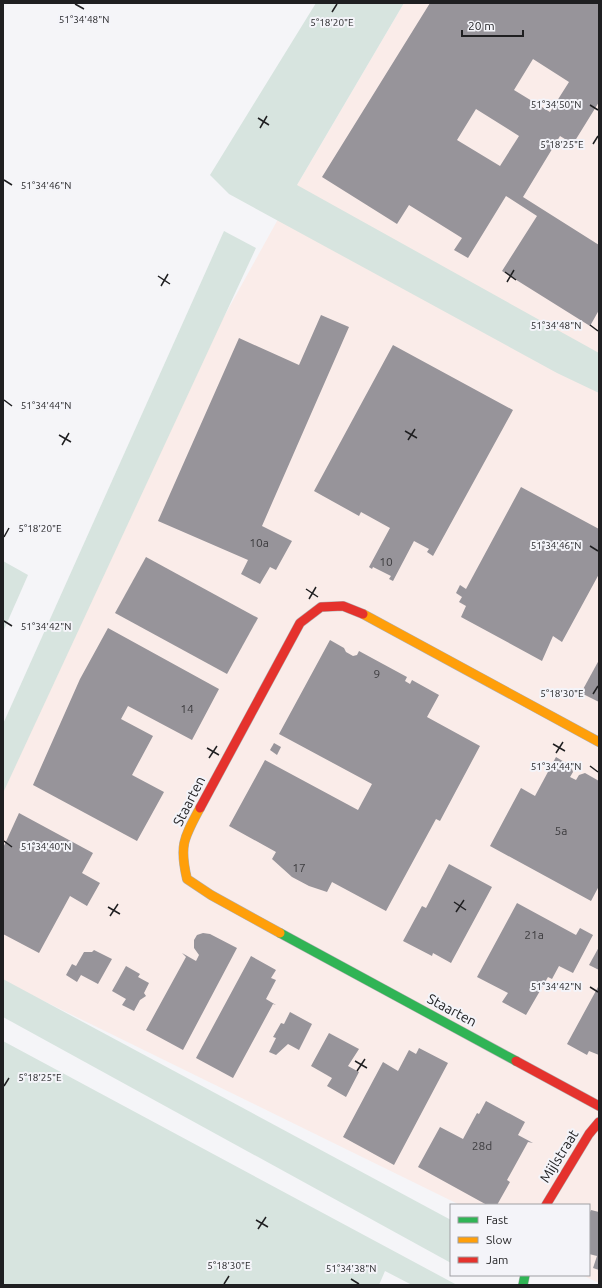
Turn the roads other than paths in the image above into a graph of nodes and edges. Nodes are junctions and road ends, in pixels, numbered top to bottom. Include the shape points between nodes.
1 (599, 742) edge
2 (599, 1106) edge
3 (599, 1122) edge
4 (547, 1204) edge

1 - 2 street, Staarten via 372,618 343,606 321,608 300,623 186,834 182,857 187,879 211,895
3 - 4 street, Mijlstraat

